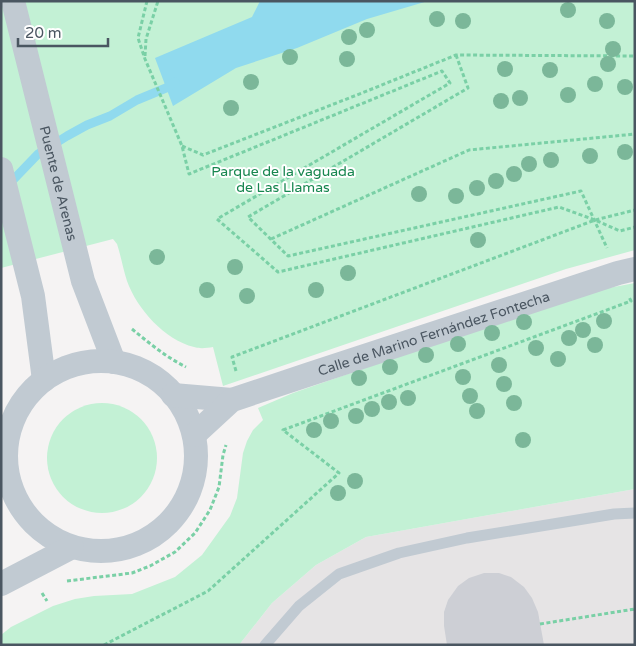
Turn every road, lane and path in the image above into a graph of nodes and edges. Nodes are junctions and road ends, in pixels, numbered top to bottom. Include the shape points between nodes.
1 (13, 1) edge
2 (147, 1) edge
3 (158, 1) edge
4 (456, 55) junction
5 (635, 56) edge
6 (145, 59) junction
7 (635, 134) edge
8 (182, 146) junction
9 (1, 169) edge
10 (635, 210) edge
11 (595, 220) junction
12 (635, 228) edge
13 (271, 239) junction
14 (627, 271) edge
15 (125, 324) dead end
16 (114, 362) junction
17 (192, 370) dead end
18 (238, 377) dead end
19 (44, 380) junction
20 (173, 395) junction
21 (232, 400) junction
22 (194, 435) junction
23 (4, 438) edge
24 (6, 493) edge
25 (635, 513) edge
26 (72, 547) junction
27 (1, 584) edge
28 (58, 584) dead end
29 (635, 609) edge
30 (540, 624) dead end
31 (104, 645) edge
32 (265, 645) edge

1 - 16 street, Puente de Arenas via 83,281
2 - 6 path via 138,38
3 - 6 path via 146,38
4 - 5 path
4 - 8 path via 203,155
4 - 13 path via 468,88 248,217
6 - 8 path
7 - 13 path via 469,150
8 - 11 path via 189,174 442,71 450,83 217,219 278,272 559,207
9 - 19 street via 32,296
10 - 11 path
11 - 12 path via 620,231
11 - 13 path via 582,191 288,256
11 - 14 path
11 - 18 path via 232,357
14 - 21 street, Calle de Marino Fernández Fontecha
14 - 31 path via 631,302 283,430 339,473 208,591
15 - 17 path
16 - 19 street via 77,364
16 - 20 street via 147,373
19 - 23 street via 20,405
20 - 21 street, Calle de Marino Fernández Fontecha
20 - 22 street via 189,420
21 - 22 street, Calle de Marino Fernández Fontecha
21 - 28 path via 239,424 228,436 219,487 210,510 195,533 176,552 132,574
22 - 26 street via 195,471 183,505 172,520 158,532 126,548 90,551
23 - 24 street
24 - 26 street via 44,533
25 - 32 lane via 467,538 400,553 339,574 299,606
26 - 27 street
29 - 30 path

